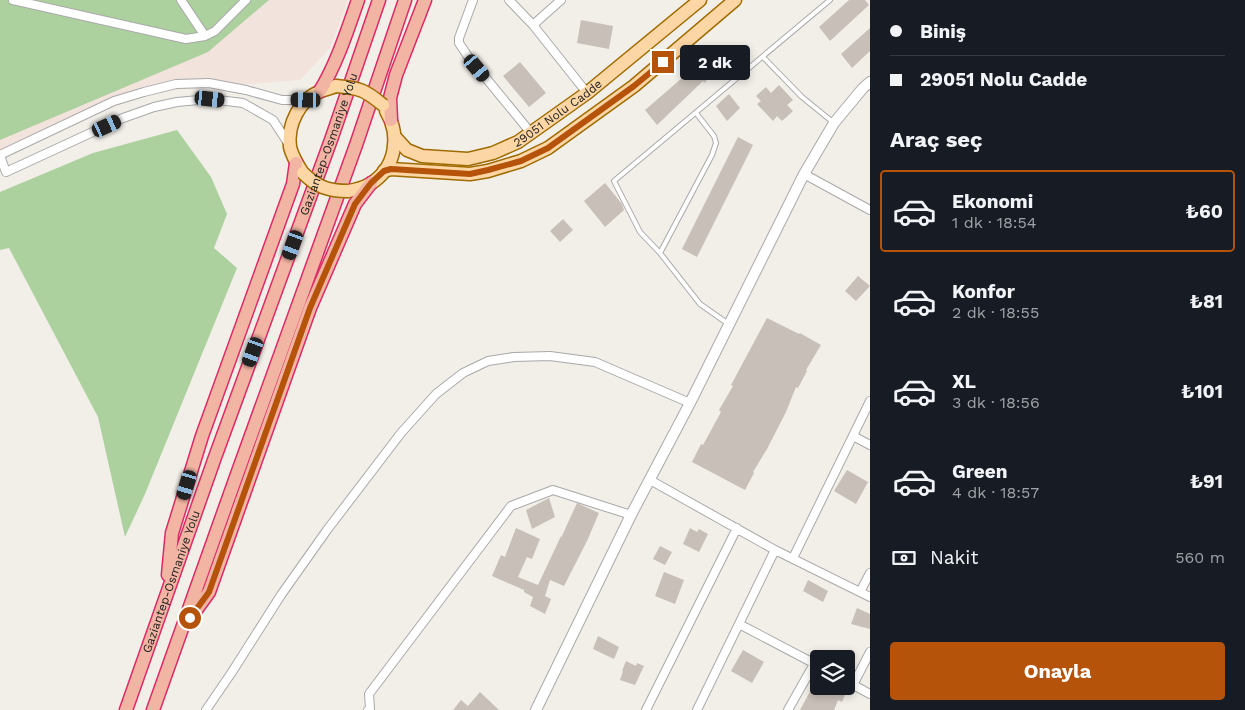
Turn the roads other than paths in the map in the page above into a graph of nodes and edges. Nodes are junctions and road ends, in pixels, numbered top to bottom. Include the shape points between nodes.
1 (13, 0) edge
2 (181, 0) edge
3 (246, 0) edge
4 (358, 0) edge
5 (379, 0) edge
6 (405, 0) edge
7 (425, 0) edge
8 (473, 0) edge
9 (509, 0) edge
10 (561, 0) edge
11 (700, 0) edge
12 (735, 0) edge
13 (830, 0) edge
14 (533, 25) junction
15 (205, 36) junction
16 (763, 56) junction
17 (870, 82) edge
18 (320, 91) junction
19 (587, 93) junction
20 (306, 100) junction
21 (696, 113) junction
22 (391, 120) junction
23 (834, 123) junction
24 (531, 133) junction
25 (395, 137) junction
26 (290, 147) junction
27 (0, 155) edge
28 (299, 168) junction
29 (384, 171) junction
30 (804, 174) junction
31 (371, 183) junction
32 (870, 210) edge
33 (660, 253) junction
34 (729, 325) junction
35 (870, 401) edge
36 (690, 403) junction
37 (853, 436) junction
38 (870, 445) edge
39 (650, 480) junction
40 (631, 515) junction
41 (736, 528) junction
42 (775, 550) junction
43 (793, 558) junction
44 (870, 573) edge
45 (860, 592) junction
46 (870, 597) edge
47 (165, 598) junction
48 (739, 624) junction
49 (181, 631) junction
50 (870, 652) edge
51 (810, 662) edge
52 (810, 675) edge
53 (855, 675) edge
54 (855, 686) edge
55 (870, 694) edge
56 (126, 710) edge
57 (153, 710) edge
58 (206, 710) edge
59 (370, 710) edge
60 (536, 710) edge
61 (646, 710) edge
62 (697, 710) edge
63 (788, 710) edge

1 - 15 street via 186,39
2 - 15 street
3 - 15 street via 215,31
4 - 18 highway via 343,44
5 - 47 highway, Gaziantep-Osmaniye Yolu
6 - 49 highway, Gaziantep-Osmaniye Yolu
7 - 22 highway via 396,75 390,98
8 - 24 street via 459,43
9 - 14 street
10 - 14 street
11 - 19 main road, 29051 Nolu Cadde
12 - 29 main road, 29051 Nolu Cadde via 634,86 548,148 521,161 470,174
13 - 16 lane
14 - 19 street
16 - 21 lane
16 - 23 lane via 802,97
17 - 23 street
18 - 20 main road
18 - 22 main road, bridge via 336,86 354,87 383,105
19 - 24 main road, 29051 Nolu Cadde
20 - 26 main road via 290,130
20 - 27 street via 282,100 209,82 176,84 114,101
21 - 33 lane via 716,143
21 - 33 lane via 614,181 640,232
22 - 25 main road
23 - 30 street
24 - 25 main road, 29051 Nolu Cadde via 493,153 468,160 422,156 407,150
25 - 29 main road via 393,155
26 - 27 street via 273,120 243,103 210,99 154,107 123,118 6,172
26 - 28 main road
28 - 31 main road, bridge via 312,182 335,191 360,189
28 - 47 highway via 191,471 172,533
29 - 31 main road
30 - 32 street
30 - 34 street
31 - 49 highway via 355,204 310,308 209,592
33 - 34 lane via 700,304
34 - 36 street
35 - 37 street
36 - 39 street
36 - 58 street via 595,362 550,356 488,361 463,373 436,394 402,433 333,523 281,595
37 - 38 street
37 - 43 street
39 - 40 street
39 - 41 street
40 - 59 street via 553,490 511,506 369,694
40 - 60 street
41 - 42 street
41 - 61 street
42 - 43 street
42 - 48 street
43 - 45 street
44 - 45 street
45 - 46 street
47 - 56 highway, Gaziantep-Osmaniye Yolu
48 - 51 street
48 - 62 street
49 - 57 highway, Gaziantep-Osmaniye Yolu
50 - 53 street
52 - 63 street
54 - 55 street

